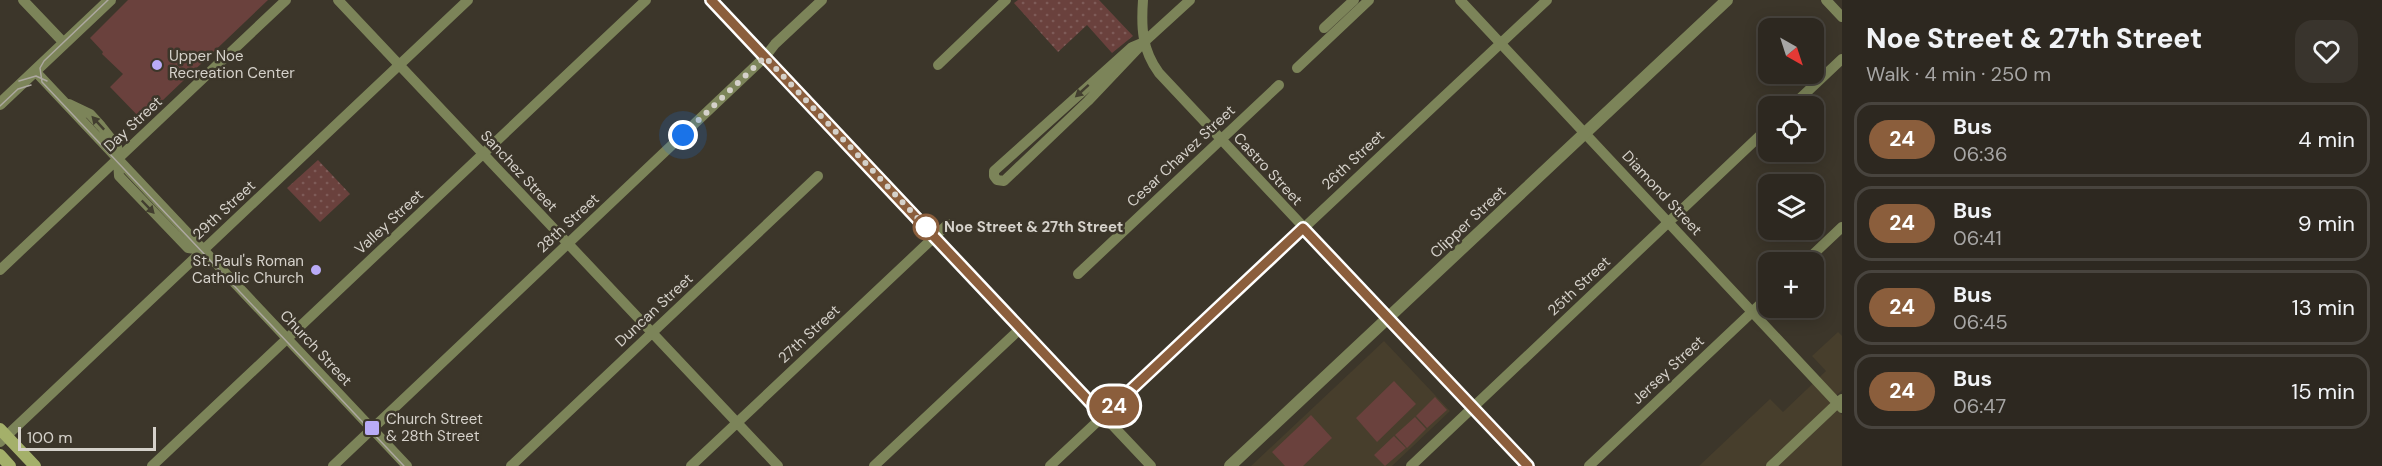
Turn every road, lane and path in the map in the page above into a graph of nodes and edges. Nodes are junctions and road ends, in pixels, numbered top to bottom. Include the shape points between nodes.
1 (22, 0) edge
2 (110, 0) edge
3 (286, 0) edge
4 (338, 0) edge
5 (468, 0) edge
6 (645, 0) edge
7 (711, 0) edge
8 (822, 0) edge
9 (1006, 0) edge
10 (1143, 0) edge
11 (1190, 0) edge
12 (1354, 0) edge
13 (1369, 0) edge
14 (1460, 0) edge
15 (1547, 0) edge
16 (1727, 0) edge
17 (1826, 0) edge
18 (1842, 17) edge
19 (1324, 28) dead end
20 (1144, 42) junction
21 (64, 43) junction
22 (1500, 43) junction
23 (765, 57) junction
24 (1842, 59) edge
25 (399, 65) junction
26 (939, 65) dead end
27 (1297, 68) dead end
28 (35, 71) junction
29 (1279, 85) dead end
30 (1803, 96) edge
31 (0, 104) edge
32 (1037, 132) junction
33 (1585, 133) junction
34 (1758, 137) edge
35 (1220, 140) junction
36 (1046, 141) junction
37 (483, 154) junction
38 (117, 160) junction
39 (818, 176) dead end
40 (1669, 222) junction
41 (948, 224) dead end
42 (1842, 227) edge
43 (1303, 228) junction
44 (935, 236) junction
45 (568, 244) junction
46 (203, 250) junction
47 (1815, 252) edge
48 (0, 270) edge
49 (1078, 274) dead end
50 (1758, 306) edge
51 (1752, 312) junction
52 (1388, 317) junction
53 (1020, 329) junction
54 (652, 333) junction
55 (287, 339) junction
56 (1841, 403) edge
57 (1473, 408) junction
58 (1103, 416) junction
59 (737, 423) junction
60 (372, 429) junction
61 (2, 435) edge
62 (0, 455) edge
63 (10, 466) edge
64 (35, 466) edge
65 (152, 466) edge
66 (333, 466) edge
67 (407, 466) edge
68 (512, 466) edge
69 (691, 466) edge
70 (778, 466) edge
71 (874, 466) edge
72 (1050, 466) edge
73 (1151, 466) edge
74 (1230, 466) edge
75 (1411, 466) edge
76 (1528, 466) edge
77 (1589, 466) edge
78 (1771, 466) edge

1 - 21 street
2 - 21 street
3 - 38 street, Day Street
4 - 25 street, Sanchez Street
5 - 25 street, 29th Street
6 - 37 street, Valley Street
7 - 23 street
8 - 23 street, 28th Street
9 - 26 street
10 - 20 street
11 - 20 street
12 - 19 street
13 - 27 street
14 - 22 street, Diamond Street
15 - 22 street, 26th Street
16 - 33 street, Clipper Street
17 - 18 street
20 -> 32 street via 1132,47
20 - 35 street, Castro Street via 1159,73
20 - 36 street
21 - 28 street
22 - 33 street, Diamond Street
22 - 43 street, 26th Street
23 - 44 street
23 - 45 street, 28th Street
24 - 30 street
25 - 37 street, Sanchez Street
25 - 46 street, 29th Street
28 - 31 street
28 - 38 street, Church Street
29 - 35 street, Cesar Chavez Street
32 - 36 street
32 - 36 street via 994,171 997,180 1004,181
33 - 40 street, Diamond Street
33 - 52 street, Clipper Street
34 - 40 street, 25th Street
35 - 43 street, Castro Street
35 - 49 street, Cesar Chavez Street
37 - 45 street, Sanchez Street
37 - 55 street, Valley Street
38 - 46 street, Church Street
38 - 48 street, Day Street
39 - 54 street, Duncan Street
40 - 51 street, Diamond Street
40 - 57 street, 25th Street
41 - 44 street, 27th Street
42 - 47 street
43 - 52 street, Castro Street
43 - 58 street, 26th Street
44 - 53 street
44 - 59 street, 27th Street
45 - 54 street, Sanchez Street
45 - 60 street, 28th Street
46 - 55 street, Church Street
46 - 61 street, 29th Street
50 - 51 street, Jersey Street
51 - 56 street, Diamond Street
51 - 77 street, Jersey Street
52 - 57 street, Castro Street
52 - 74 street, Clipper Street
53 - 58 street
53 - 71 street
54 - 59 street, Sanchez Street
54 - 68 street, Duncan Street
55 - 60 street, Church Street
55 - 65 street, Valley Street
56 - 78 street
57 - 75 street, 25th Street
57 - 76 street, Castro Street
58 - 72 street, 26th Street
58 - 73 street
59 - 69 street, 27th Street
59 - 70 street, Sanchez Street
60 - 66 street, 28th Street
60 - 67 street, Church Street
61 - 64 main road
62 - 63 main road

